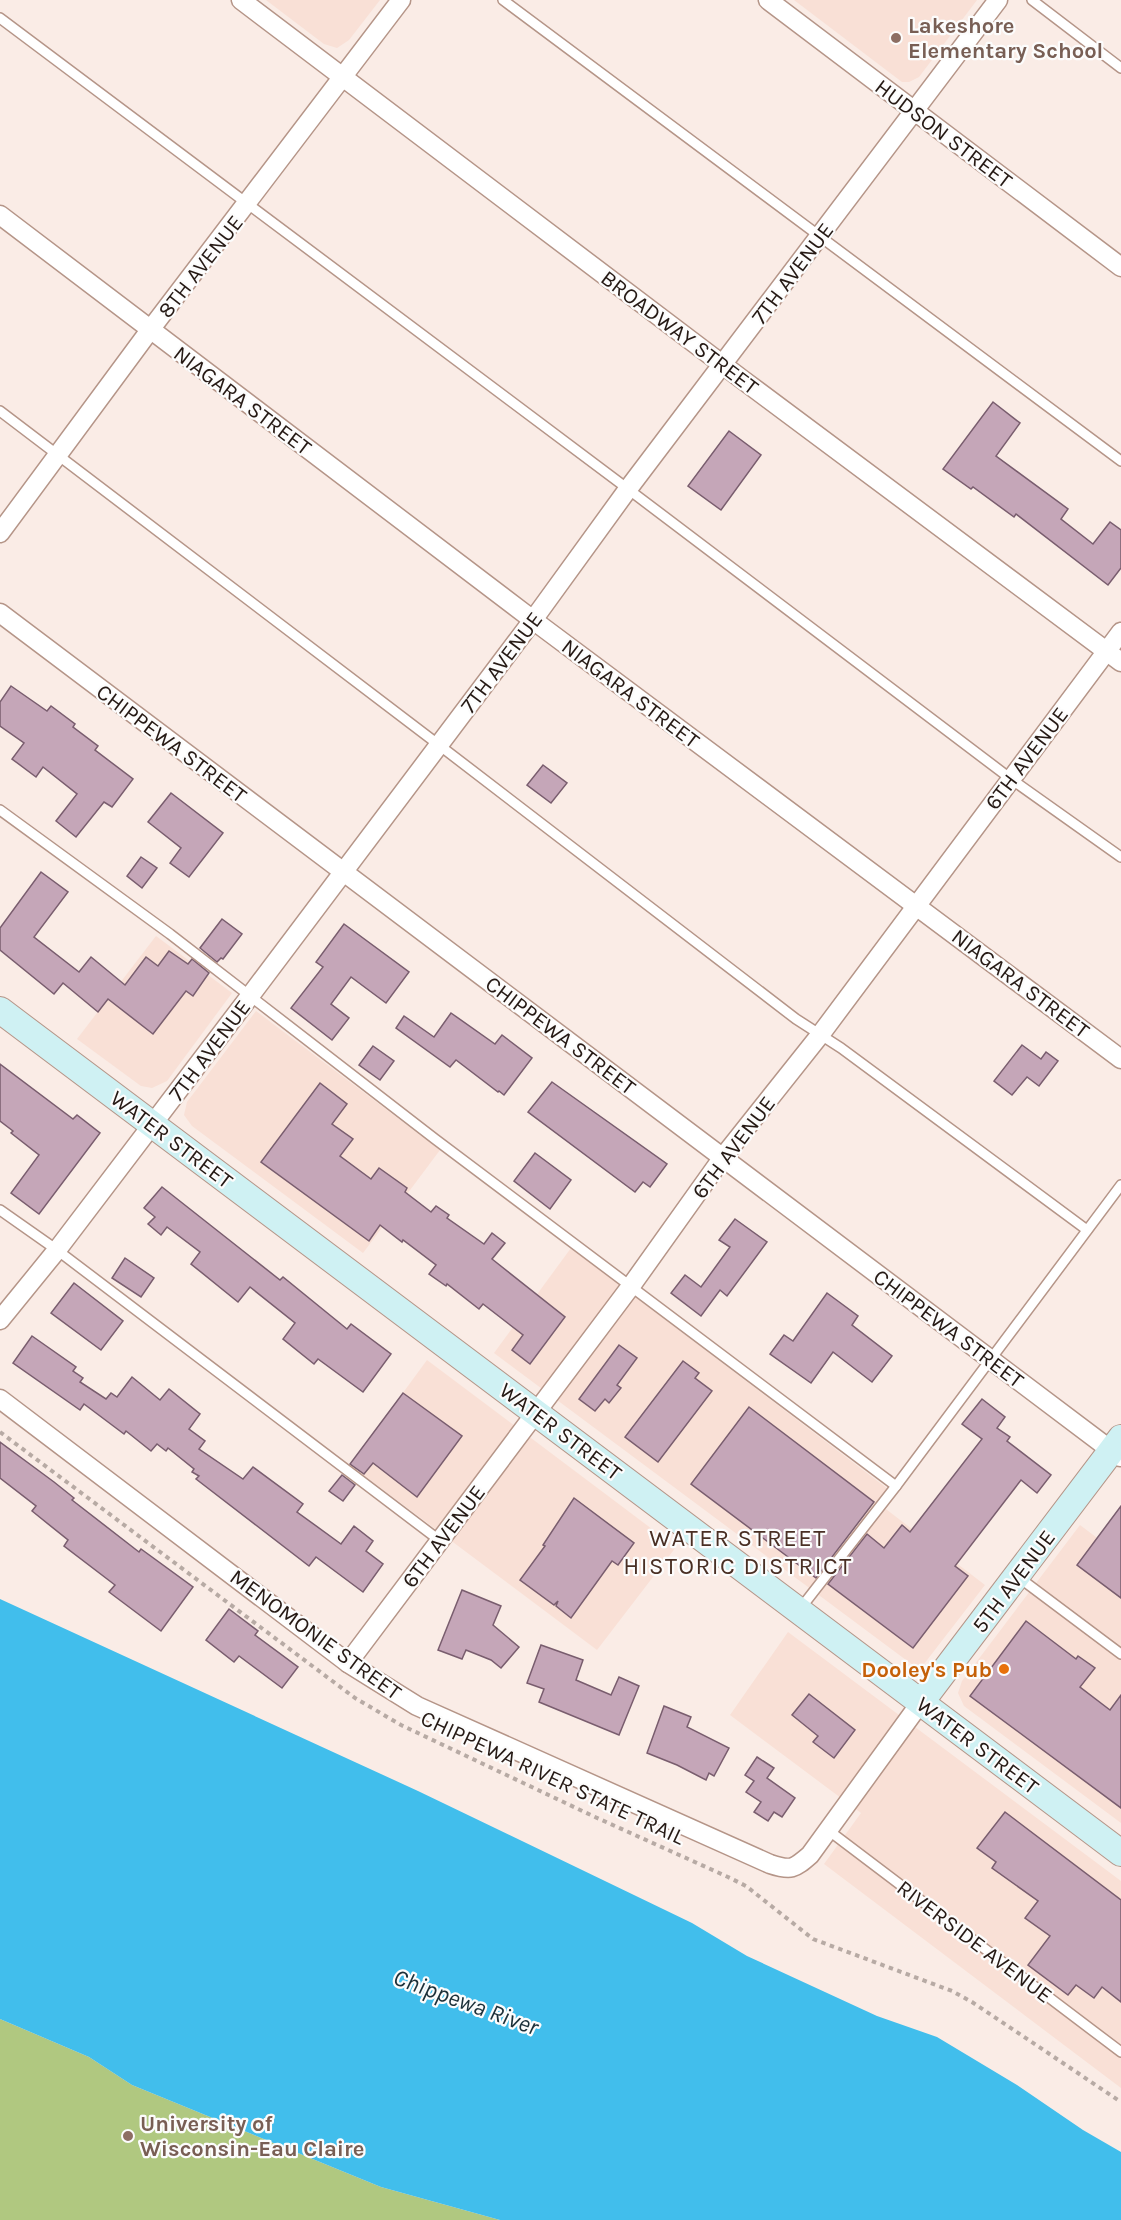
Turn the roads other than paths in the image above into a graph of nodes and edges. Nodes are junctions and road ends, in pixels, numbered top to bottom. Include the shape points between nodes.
1 (242, 0) edge
2 (401, 0) edge
3 (503, 0) edge
4 (768, 0) edge
5 (998, 0) edge
6 (1032, 0) edge
7 (0, 18) edge
8 (1121, 68) edge
9 (343, 76) junction
10 (915, 112) junction
11 (248, 204) junction
12 (0, 215) edge
13 (820, 236) junction
14 (1121, 267) edge
15 (150, 330) junction
16 (723, 365) junction
17 (0, 411) edge
18 (59, 455) junction
19 (1121, 460) edge
20 (628, 489) junction
21 (0, 533) edge
22 (0, 613) edge
23 (533, 620) junction
24 (1121, 632) edge
25 (1114, 656) edge
26 (439, 745) junction
27 (1011, 779) junction
28 (0, 810) edge
29 (1121, 857) edge
30 (343, 871) junction
31 (916, 904) junction
32 (250, 996) junction
33 (0, 1010) edge
34 (820, 1035) junction
35 (1121, 1059) edge
36 (153, 1125) junction
37 (723, 1158) junction
38 (1121, 1185) edge
39 (0, 1210) edge
40 (1087, 1230) junction
41 (57, 1250) junction
42 (631, 1286) junction
43 (0, 1320) edge
44 (990, 1359) junction
45 (0, 1399) edge
46 (535, 1413) junction
47 (1118, 1449) edge
48 (896, 1486) junction
49 (439, 1540) junction
50 (1016, 1576) junction
51 (799, 1611) junction
52 (1121, 1654) edge
53 (348, 1662) junction
54 (921, 1702) junction
55 (828, 1830) junction
56 (1121, 1853) edge
57 (796, 1867) joint
58 (1121, 2052) edge

1 - 9 street, BROADWAY STREET
2 - 9 street, 8TH AVENUE
3 - 13 lane
4 - 10 street, HUDSON STREET
5 - 10 street, 7TH AVENUE
6 - 8 lane
7 - 11 lane
9 - 11 street, 8TH AVENUE
9 - 16 street, BROADWAY STREET
10 - 13 street, 7TH AVENUE
10 - 14 street, HUDSON STREET
11 - 15 street, 8TH AVENUE
11 - 20 lane
12 - 15 street, NIAGARA STREET
13 - 16 street, 7TH AVENUE
13 - 19 lane
15 - 18 street, 8TH AVENUE
15 - 23 street, NIAGARA STREET
16 - 20 street, 7TH AVENUE
16 - 25 street, BROADWAY STREET
17 - 18 lane
18 - 21 street, 8TH AVENUE
18 - 26 lane
20 - 23 street, 7TH AVENUE
20 - 27 lane
22 - 30 street, CHIPPEWA STREET
23 - 26 street, 7TH AVENUE
23 - 31 street, NIAGARA STREET
24 - 25 street, 6TH AVENUE
25 - 27 street, 6TH AVENUE
26 - 30 street, 7TH AVENUE
26 - 34 lane
27 - 29 lane
27 - 31 street, 6TH AVENUE
28 - 32 lane
30 - 32 street, 7TH AVENUE
30 - 37 street, CHIPPEWA STREET
31 - 34 street, 6TH AVENUE
31 - 35 street, NIAGARA STREET
32 - 36 street, 7TH AVENUE
32 - 42 lane
33 - 36 main road, WATER STREET
34 - 37 street, 6TH AVENUE
34 - 40 lane
36 - 41 street, 7TH AVENUE
36 - 46 main road, WATER STREET
37 - 42 street, 6TH AVENUE
37 - 44 street, CHIPPEWA STREET
38 - 40 lane
39 - 41 lane
40 - 44 lane
41 - 43 street, 7TH AVENUE
41 - 49 lane
42 - 46 street, 6TH AVENUE
42 - 48 lane
44 - 47 street, CHIPPEWA STREET
44 - 48 lane
45 - 53 street, MENOMONIE STREET
46 - 49 street, 6TH AVENUE
46 - 51 main road, WATER STREET
47 - 50 main road, 5TH AVENUE
48 - 51 lane
49 - 53 street, 6TH AVENUE
50 - 52 lane
50 - 54 main road, 5TH AVENUE
51 - 54 main road, WATER STREET
53 - 57 street, MENOMONIE STREET via 417,1706 770,1864 785,1870
54 - 55 street, 5TH AVENUE
54 - 56 main road, WATER STREET
55 - 57 street, 5TH AVENUE
55 - 58 lane, RIVERSIDE AVENUE

